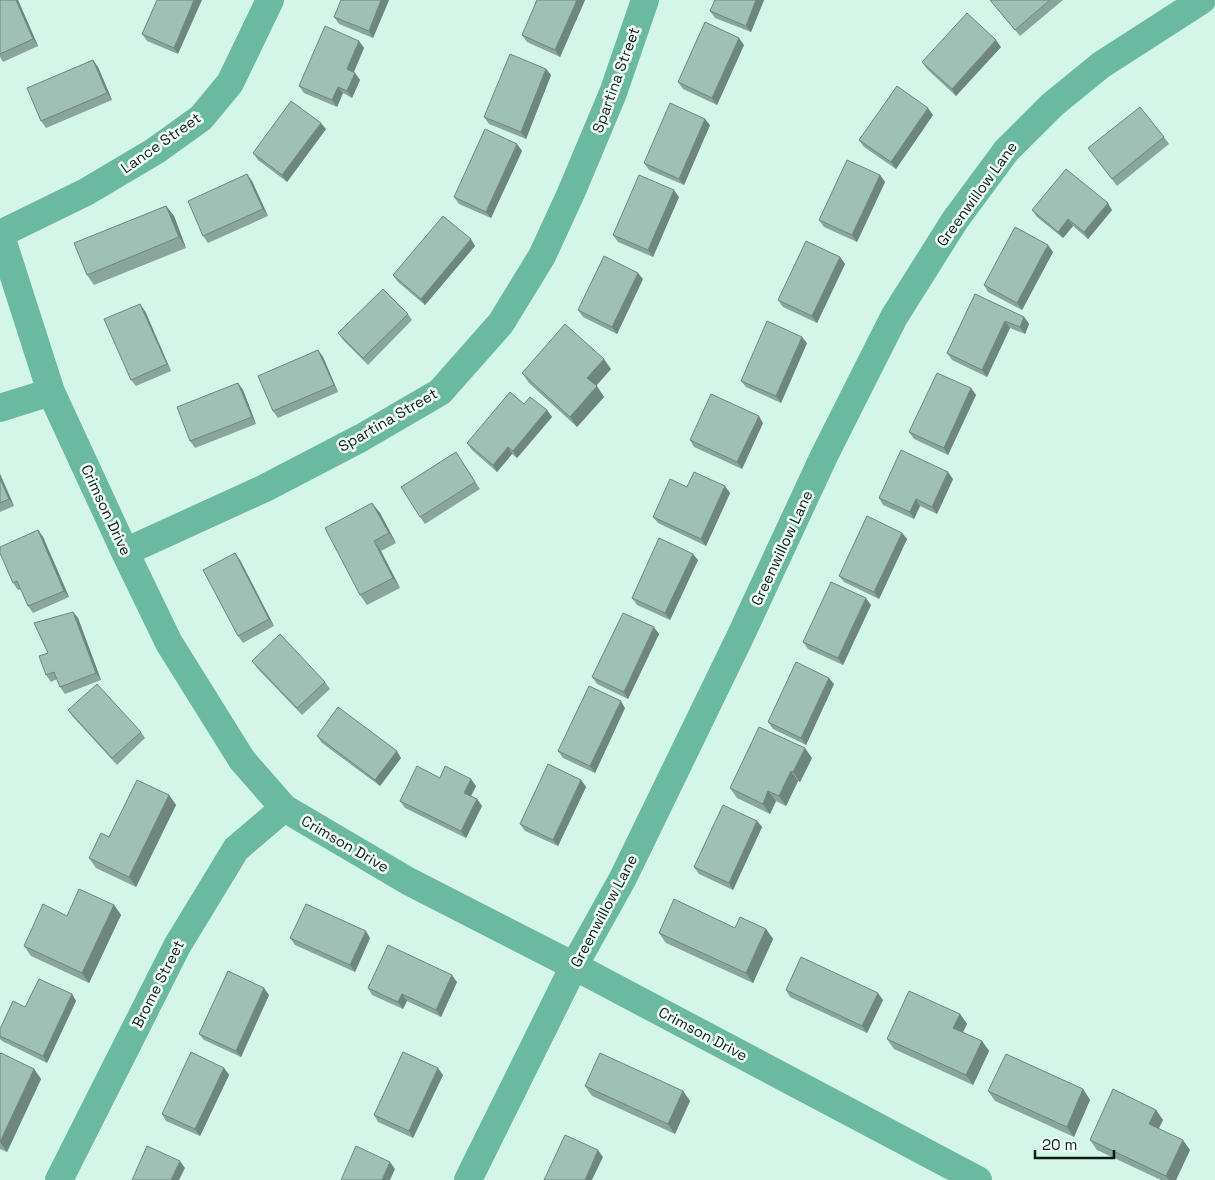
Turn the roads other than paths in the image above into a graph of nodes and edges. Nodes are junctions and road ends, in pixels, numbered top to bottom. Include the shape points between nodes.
1 (270, 0) edge
2 (645, 0) edge
3 (1202, 0) edge
4 (0, 233) edge
5 (51, 392) junction
6 (0, 408) edge
7 (125, 552) junction
8 (284, 808) junction
9 (574, 966) junction
10 (59, 1180) edge
11 (468, 1180) edge
12 (978, 1180) edge

1 - 4 street, Lance Street via 230,83 201,118 155,151 86,192
2 - 7 street, Spartina Street via 613,92 572,193 542,256 501,323 440,392 265,488
3 - 9 street, Greenwillow Lane via 1101,65 1052,105 1006,151 955,220 894,317 824,456 623,878
4 - 5 street, Crimson Drive
5 - 6 street
5 - 7 street, Crimson Drive
7 - 8 street, Crimson Drive via 169,643 242,760
8 - 9 street, Crimson Drive via 408,881
8 - 10 street, Brome Street via 236,849 182,938
9 - 11 street, Greenwillow Lane
9 - 12 street, Crimson Drive

